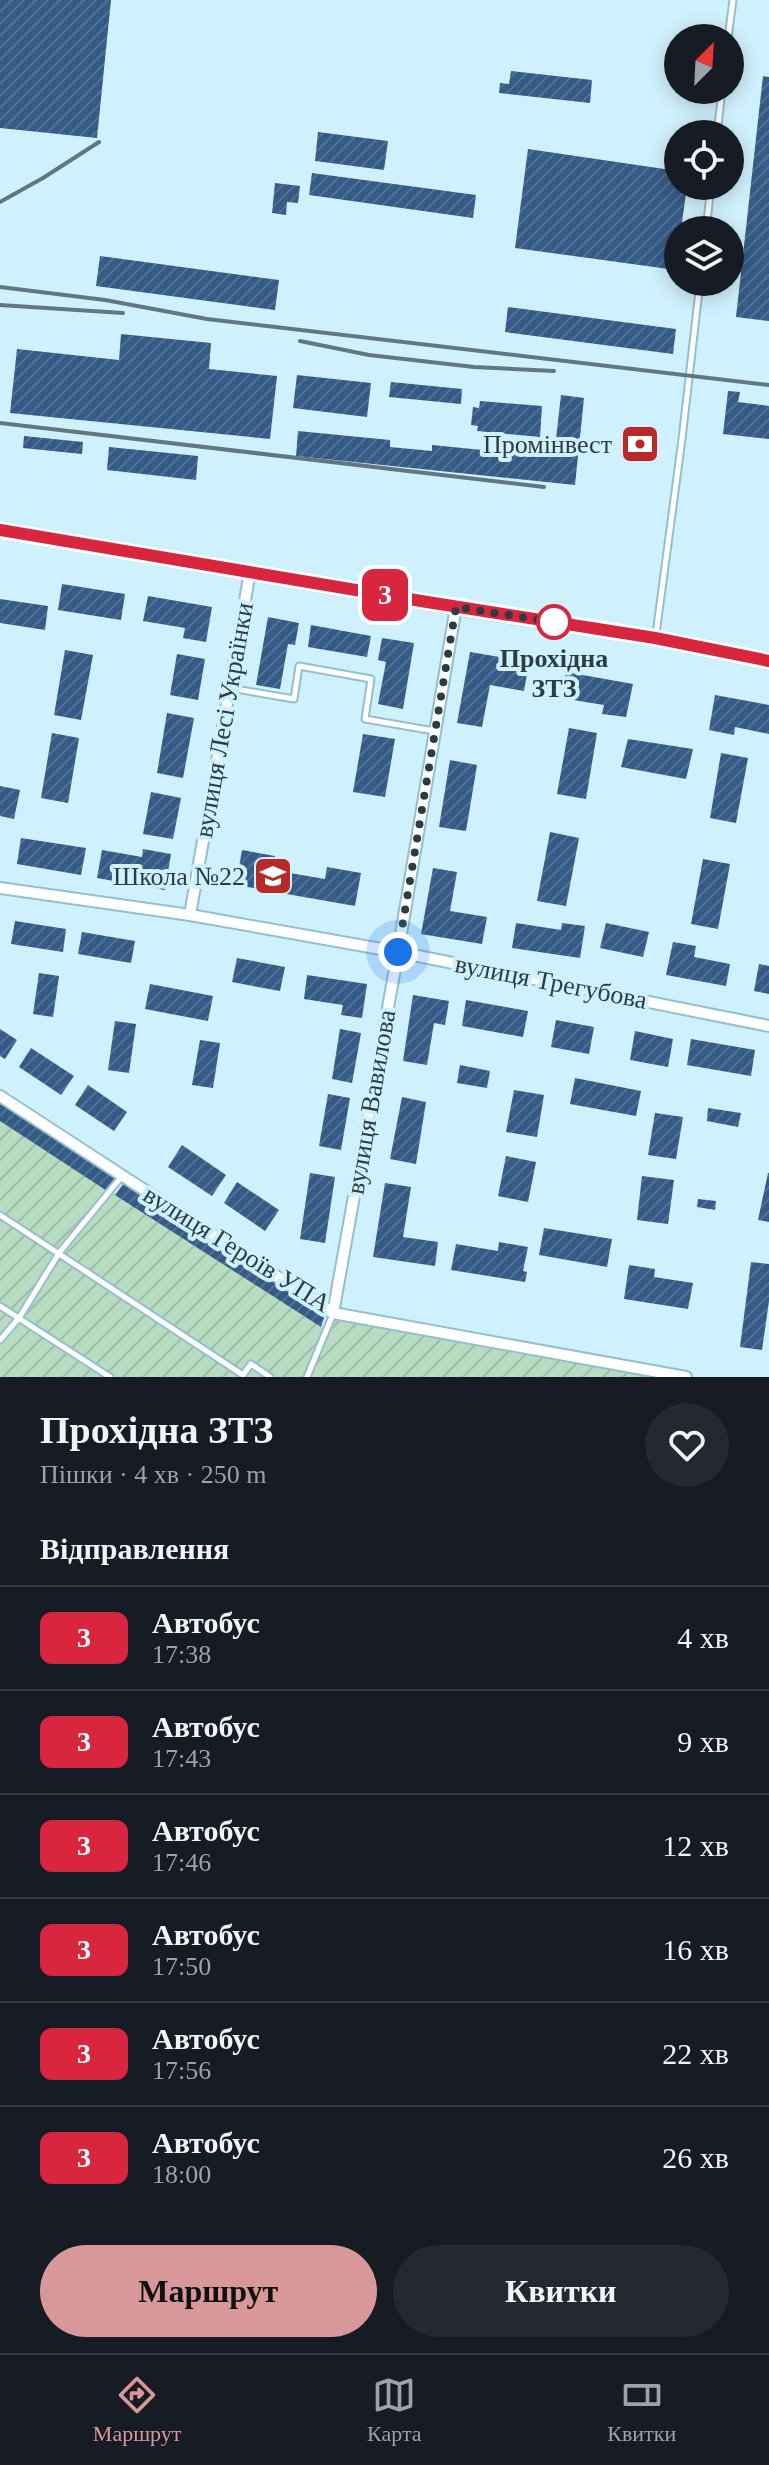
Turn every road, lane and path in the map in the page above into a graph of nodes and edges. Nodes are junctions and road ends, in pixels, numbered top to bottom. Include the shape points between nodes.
1 (733, 0) edge
2 (730, 24) edge
3 (698, 296) edge
4 (0, 530) edge
5 (250, 572) junction
6 (456, 607) junction
7 (655, 638) junction
8 (769, 661) edge
9 (229, 688) junction
10 (436, 731) junction
11 (0, 888) edge
12 (190, 915) junction
13 (398, 952) junction
14 (769, 1026) edge
15 (0, 1096) edge
16 (122, 1176) junction
17 (0, 1215) edge
18 (59, 1253) junction
19 (0, 1306) edge
20 (333, 1313) junction
21 (19, 1318) junction
22 (0, 1340) edge
23 (110, 1377) edge
24 (270, 1377) edge
25 (307, 1377) edge
26 (686, 1377) edge

1 - 2 lane
3 - 7 lane
4 - 5 street
5 - 6 street
5 - 9 street, вулиця Лесі Українки
6 - 7 street
6 - 10 street, вулиця Вавилова
7 - 8 street
9 - 10 lane via 294,699 299,666 371,679 365,719
9 - 12 street, вулиця Лесі Українки
10 - 13 street, вулиця Вавилова
11 - 12 street, вулиця Трегубова
12 - 13 street, вулиця Трегубова
13 - 14 street, вулиця Трегубова
13 - 20 street, вулиця Вавилова
15 - 16 street, вулиця Героїв УПА
16 - 18 lane
16 - 20 street, вулиця Героїв УПА
17 - 18 lane
18 - 21 lane
18 - 24 lane via 243,1375 251,1364
19 - 21 lane
20 - 25 lane
20 - 26 street, вулиця Героїв УПА
21 - 22 lane
21 - 23 lane

